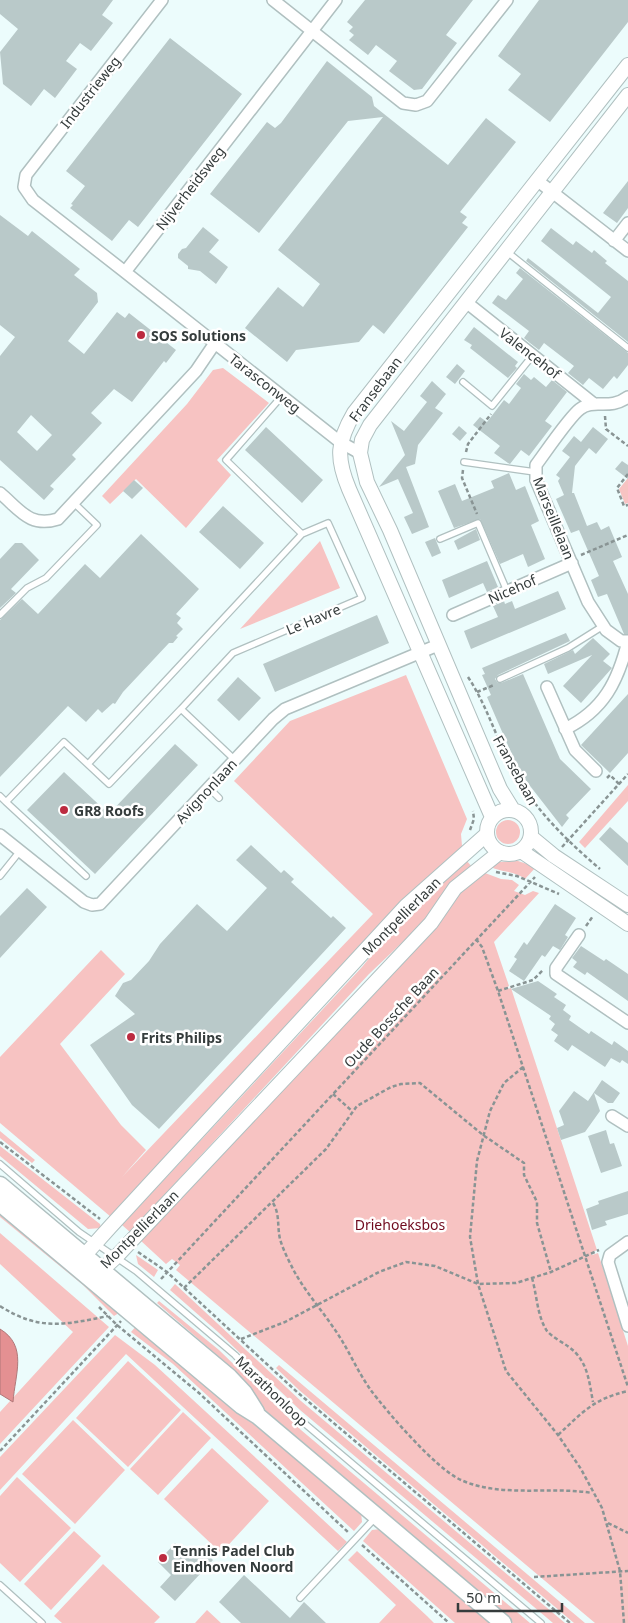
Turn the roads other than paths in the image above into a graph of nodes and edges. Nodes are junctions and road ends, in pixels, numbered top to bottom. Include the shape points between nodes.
1 (162, 0) edge
2 (272, 0) edge
3 (336, 0) edge
4 (507, 0) edge
5 (311, 31) junction
6 (628, 65) edge
7 (628, 95) edge
8 (538, 181) junction
9 (552, 192) junction
10 (628, 223) edge
11 (614, 241) junction
12 (506, 251) junction
13 (628, 251) edge
14 (125, 272) junction
15 (466, 302) junction
16 (215, 343) junction
17 (628, 348) edge
18 (533, 356) junction
19 (463, 382) dead end
20 (282, 396) junction
21 (628, 397) edge
22 (599, 404) junction
23 (340, 442) junction
24 (360, 453) junction
25 (464, 462) road end
26 (535, 472) junction
27 (0, 492) edge
28 (75, 504) junction
29 (302, 534) junction
30 (440, 539) dead end
31 (571, 561) junction
32 (507, 591) junction
33 (2, 613) edge
34 (453, 615) dead end
35 (604, 626) junction
36 (628, 641) edge
37 (438, 645) junction
38 (420, 652) junction
39 (624, 673) edge
40 (500, 679) road end
41 (547, 687) dead end
42 (181, 709) junction
43 (565, 729) junction
44 (235, 760) junction
45 (88, 764) junction
46 (596, 771) dead end
47 (209, 788) junction
48 (0, 796) edge
49 (219, 798) dead end
50 (6, 802) junction
51 (513, 810) junction
52 (492, 817) junction
53 (487, 834) junction
54 (0, 835) edge
55 (531, 837) junction
56 (20, 851) junction
57 (521, 851) junction
58 (500, 852) junction
59 (0, 876) edge
60 (86, 876) dead end
61 (628, 905) edge
62 (628, 924) edge
63 (579, 935) dead end
64 (628, 1024) edge
65 (612, 1116) dead end
66 (628, 1126) edge
67 (0, 1164) edge
68 (0, 1185) edge
69 (0, 1202) edge
70 (628, 1242) edge
71 (96, 1243) junction
72 (84, 1256) junction
73 (116, 1257) junction
74 (102, 1270) junction
75 (83, 1272) junction
76 (628, 1326) edge
77 (258, 1416) junction
78 (376, 1517) junction
79 (0, 1585) edge
80 (300, 1598) dead end
81 (42, 1623) edge
82 (503, 1623) edge
83 (541, 1623) edge

1 - 14 street, Industrieweg via 26,175 24,187 32,200
2 - 5 street
3 - 5 street, Nijverheidsweg
4 - 5 street via 427,101 416,105 403,104
5 - 14 street, Nijverheidsweg
6 - 8 street, Fransebaan
7 - 9 street, Fransebaan
8 - 9 street
8 - 23 street, Fransebaan via 354,413
9 - 11 street
9 - 12 street, Fransebaan
10 - 11 street
11 - 13 street
12 - 15 street, Fransebaan
12 - 17 lane
14 - 16 street, Tarasconweg
15 - 18 street, Valencehof
15 - 24 street, Fransebaan via 370,425
16 - 20 street, Tarasconweg
16 - 28 street via 196,371
18 - 19 lane via 492,406
18 - 22 street, Valencehof
20 - 23 street, Tarasconweg
20 - 29 lane via 226,460
21 - 22 street, Marseillelaan via 613,405
22 - 26 street, Marseillelaan via 580,408 536,464
23 - 24 street, Tarasconweg
23 - 38 street, Fransebaan via 343,475
24 - 37 street, Fransebaan via 366,482
25 - 26 lane
26 - 31 street, Marseillelaan
27 - 28 street via 31,520 45,524 58,519
28 - 33 lane via 97,525 46,578 27,588
29 - 42 lane, Le Havre via 328,523 362,598 233,653
29 - 45 lane, Le Havre
30 - 32 lane via 478,523
31 - 32 street, Nicehof
31 - 35 street, Marseillelaan via 588,602
32 - 34 street, Nicehof
35 - 36 street, Marseillelaan via 621,641
35 - 40 lane via 568,648
36 - 39 street
37 - 38 street, Avignonlaan
37 - 51 street, Fransebaan via 500,788
38 - 44 street, Avignonlaan via 285,709
38 - 52 street, Fransebaan
39 - 43 street via 580,722
41 - 43 street
42 - 44 lane
42 - 45 lane, Le Havre via 109,784
43 - 46 street via 575,750
44 - 47 street, Avignonlaan
45 - 50 lane, Le Havre via 64,742
47 - 49 lane
47 - 56 street, Avignonlaan via 100,904 84,902
48 - 50 lane
50 - 60 lane
51 - 52 street via 501,810
51 - 55 street via 526,816
52 - 53 street
53 - 58 street via 489,842
53 - 71 street, Montpellierlaan via 406,906
54 - 56 street, Avignonlaan
55 - 57 street
55 - 61 street
56 - 59 lane
57 - 58 street
57 - 62 street
58 - 73 street, Montpellierlaan via 455,888 431,923
63 - 64 street via 556,968 556,974
65 - 66 street
67 - 71 lane, Marathonloop
68 - 72 main road, Marathonloop
69 - 75 main road, Marathonloop
70 - 76 street via 610,1255 608,1262
71 - 72 street, Montpellierlaan
71 - 73 lane, Marathonloop
72 - 74 main road, Marathonloop
72 - 75 street, Montpellierlaan
73 - 74 street, Montpellierlaan
73 - 83 lane, Marathonloop via 235,1356 278,1401
74 - 75 street, Montpellierlaan
74 - 77 main road, Marathonloop via 229,1377
75 - 77 main road, Marathonloop
77 - 78 main road, Marathonloop
78 - 80 lane
78 - 82 main road, Marathonloop
79 - 81 lane

